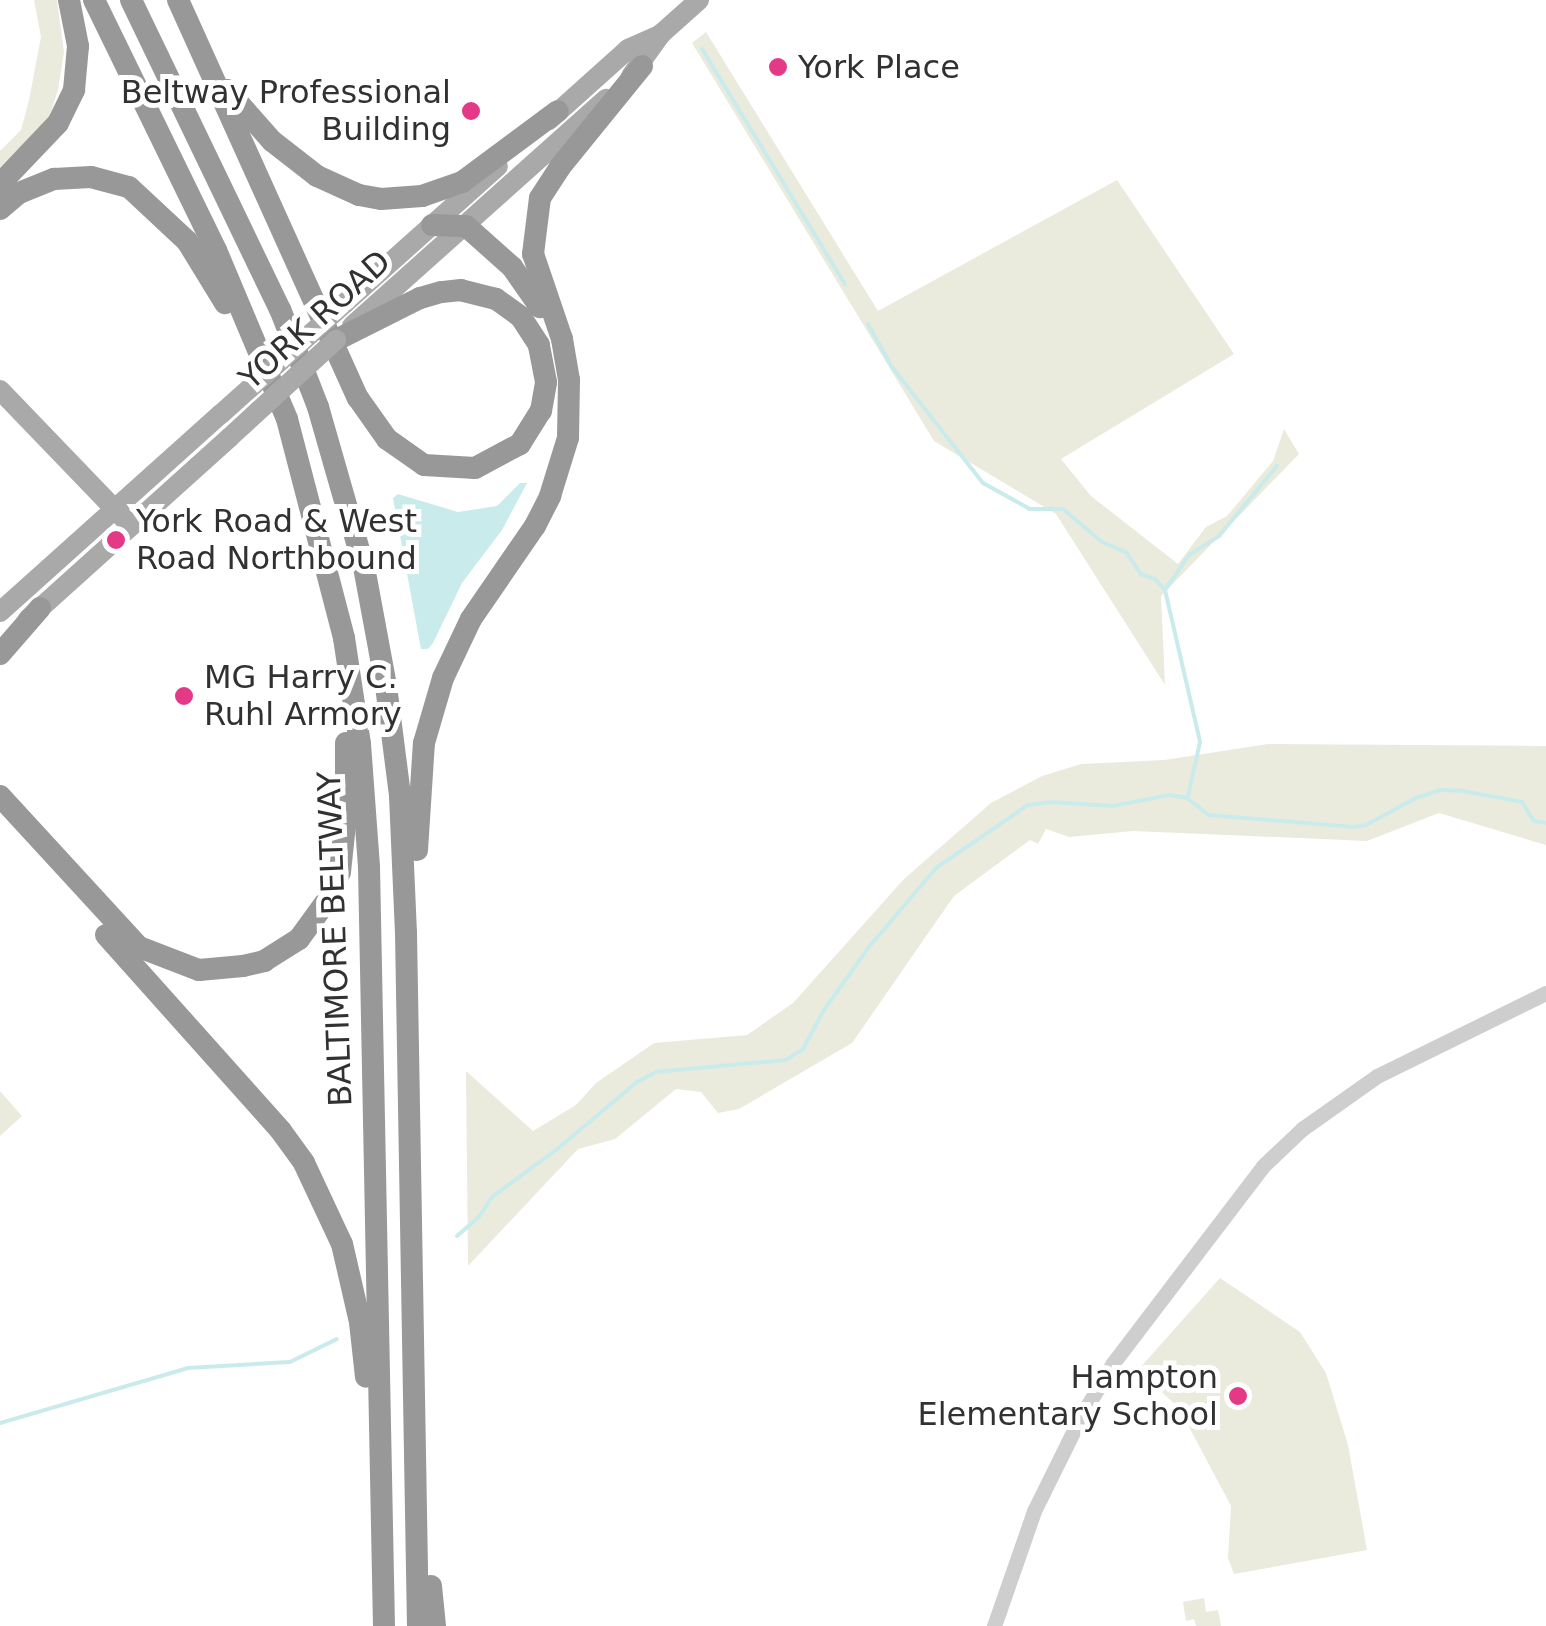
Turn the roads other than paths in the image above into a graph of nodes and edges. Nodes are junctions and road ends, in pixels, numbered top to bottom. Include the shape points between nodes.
1 (69, 0) edge
2 (94, 0) edge
3 (131, 0) edge
4 (178, 0) edge
5 (699, 0) edge
6 (662, 34) junction
7 (205, 56) junction
8 (642, 66) junction
9 (558, 112) junction
10 (0, 184) edge
11 (0, 208) edge
12 (432, 226) junction
13 (466, 226) junction
14 (348, 333) junction
15 (569, 380) junction
16 (0, 390) edge
17 (286, 419) junction
18 (116, 511) junction
19 (314, 511) junction
20 (131, 527) junction
21 (40, 608) junction
22 (0, 612) edge
23 (0, 644) edge
24 (0, 654) edge
25 (0, 796) edge
26 (0, 817) edge
27 (1546, 993) edge
28 (408, 1089) junction
29 (412, 1313) junction
30 (382, 1503) junction
31 (382, 1626) edge
32 (418, 1626) edge
33 (435, 1626) edge
34 (994, 1626) edge

1 - 10 highway via 78,46 74,90 58,124
2 - 17 highway, BALTIMORE BELTWAY via 216,250
3 - 28 highway, BALTIMORE BELTWAY via 280,309 318,407 364,568 400,796
4 - 7 highway
5 - 6 main road, YORK ROAD
6 - 8 main road, YORK ROAD
6 - 9 main road, YORK ROAD via 628,49
7 - 9 highway via 250,120 296,160 338,188 381,199 422,196 462,182
7 - 14 highway via 358,398 387,439 424,465 475,468 520,444 541,411 546,382 540,345 496,299 442,292
8 - 13 main road, YORK ROAD
8 - 15 highway via 548,183 535,216 533,254
9 - 12 main road, YORK ROAD
11 - 17 highway via 54,180 91,177 128,186 168,219 207,270
12 - 13 highway
12 - 18 main road, YORK ROAD, bridge
13 - 14 main road, YORK ROAD
13 - 15 highway via 528,288
14 - 20 main road, YORK ROAD, bridge
15 - 28 highway via 568,438 550,496 455,649 424,743
16 - 18 main road
17 - 19 highway, BALTIMORE BELTWAY
18 - 20 main road
18 - 22 main road, YORK ROAD
19 - 25 highway via 346,749 346,815 332,896 298,939 264,960 222,969 199,970 156,956 123,933
19 - 30 highway, BALTIMORE BELTWAY via 344,638 366,806
20 - 21 main road, YORK ROAD
21 - 23 main road, YORK ROAD
21 - 24 highway
26 - 30 highway via 281,1131 319,1188 352,1278
27 - 34 street via 1377,1076 1302,1129 1264,1166 1113,1363 1080,1418 1034,1512
28 - 29 highway, BALTIMORE BELTWAY
29 - 32 highway, BALTIMORE BELTWAY
29 - 33 highway
30 - 31 highway, BALTIMORE BELTWAY

